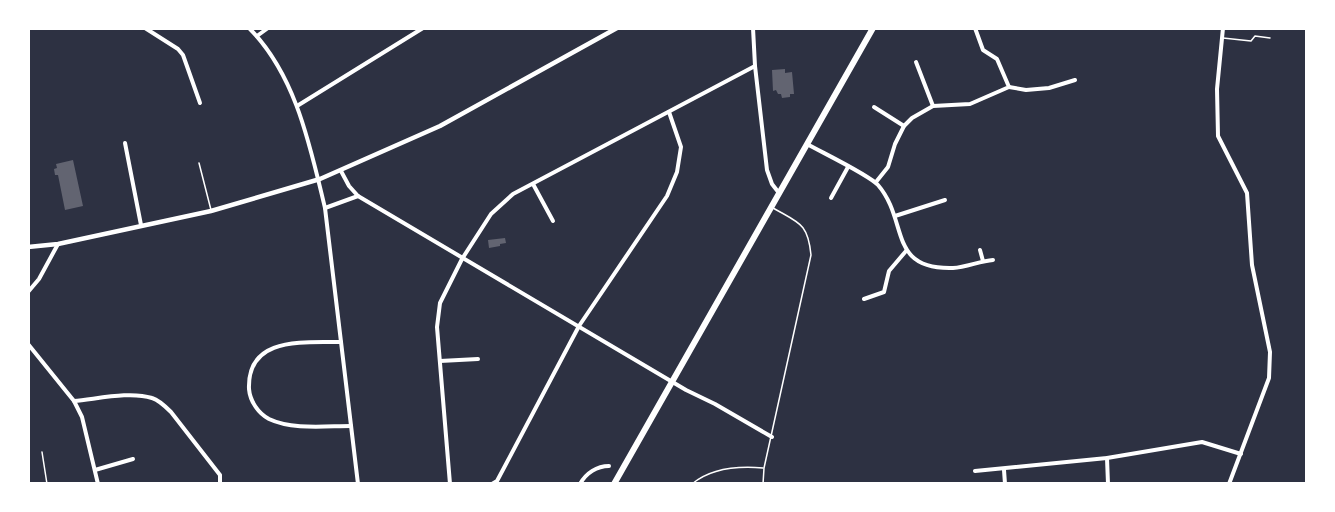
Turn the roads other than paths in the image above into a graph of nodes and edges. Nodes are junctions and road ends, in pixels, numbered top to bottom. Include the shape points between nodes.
1 (249, 28) edge
2 (268, 28) edge
3 (423, 28) edge
4 (617, 28) edge
5 (753, 28) edge
6 (873, 28) edge
7 (975, 28) edge
8 (1223, 28) edge
9 (147, 29) edge
10 (257, 36) junction
11 (1222, 37) junction
12 (1270, 38) dead end
13 (916, 62) dead end
14 (754, 66) junction
15 (1075, 80) dead end
16 (1009, 87) junction
17 (200, 103) dead end
18 (297, 106) junction
19 (933, 106) junction
20 (874, 107) dead end
21 (669, 112) junction
22 (904, 126) junction
23 (125, 143) dead end
24 (807, 144) junction
25 (199, 163) dead end
26 (848, 167) junction
27 (341, 171) junction
28 (320, 179) junction
29 (876, 182) junction
30 (533, 184) junction
31 (779, 193) junction
32 (358, 196) junction
33 (831, 198) dead end
34 (945, 200) dead end
35 (771, 207) junction
36 (325, 208) junction
37 (211, 211) junction
38 (895, 216) junction
39 (553, 221) dead end
40 (141, 225) junction
41 (58, 244) junction
42 (28, 246) edge
43 (980, 250) dead end
44 (906, 252) junction
45 (462, 259) junction
46 (993, 260) dead end
47 (983, 261) junction
48 (28, 292) edge
49 (864, 299) dead end
50 (579, 326) junction
51 (341, 342) junction
52 (28, 344) edge
53 (478, 359) dead end
54 (440, 361) junction
55 (672, 381) junction
56 (74, 401) junction
57 (351, 426) junction
58 (772, 437) junction
59 (42, 452) dead end
60 (1241, 454) junction
61 (1107, 458) junction
62 (134, 459) dead end
63 (609, 466) dead end
64 (764, 468) junction
65 (95, 470) junction
66 (1004, 470) junction
67 (975, 471) dead end
68 (47, 483) edge
69 (98, 483) edge
70 (220, 483) edge
71 (358, 483) edge
72 (450, 483) edge
73 (492, 483) edge
74 (580, 483) edge
75 (614, 483) edge
76 (693, 483) edge
77 (764, 483) edge
78 (1005, 483) edge
79 (1108, 483) edge
80 (1229, 483) edge

1 - 10 street
2 - 10 street
3 - 18 street
4 - 27 street via 440,126
5 - 14 street
6 - 24 highway
7 - 16 street via 983,50 997,59
8 - 11 street
9 - 17 street via 178,49
10 - 18 street
11 - 12 lane via 1251,41 1255,36
11 - 60 street via 1218,136 1247,193 1252,265 1270,352 1269,378
13 - 19 street
14 - 21 street
14 - 31 street via 767,170
15 - 16 street via 1049,88
16 - 19 street via 970,104
18 - 28 street
19 - 22 street
20 - 22 street
21 - 30 street
21 - 50 street via 681,147 677,172 667,196
22 - 29 street via 888,167
23 - 40 street
24 - 26 street
24 - 31 highway
25 - 37 lane
26 - 29 street
26 - 33 street
27 - 28 street
27 - 32 street
28 - 36 street
28 - 37 street
29 - 38 street
30 - 39 street
30 - 45 street via 491,214
31 - 35 highway
32 - 36 street
32 - 45 street
34 - 38 street
35 - 55 highway
35 - 58 lane via 804,227 810,238 811,255
36 - 51 street
37 - 40 street
38 - 44 street
40 - 41 street
41 - 42 street
41 - 48 street
43 - 47 street
44 - 47 street via 922,263 942,268
44 - 49 street via 889,271 884,292
45 - 50 street
45 - 54 street via 440,303
46 - 47 street
50 - 55 street
50 - 73 street via 497,481
51 - 57 street
51 - 57 street via 284,344 269,349 252,370 249,392 259,411 277,422
52 - 56 street
53 - 54 street
54 - 72 street
55 - 58 street
55 - 75 highway
56 - 65 street
56 - 70 street via 130,396 162,403 220,475
57 - 71 street
58 - 64 lane
59 - 68 lane
60 - 61 street via 1202,442
60 - 80 street
61 - 66 street
61 - 79 street
62 - 65 street
63 - 74 street via 588,474
64 - 76 lane via 738,467 702,476
64 - 77 lane
65 - 69 street
66 - 67 street
66 - 78 street

